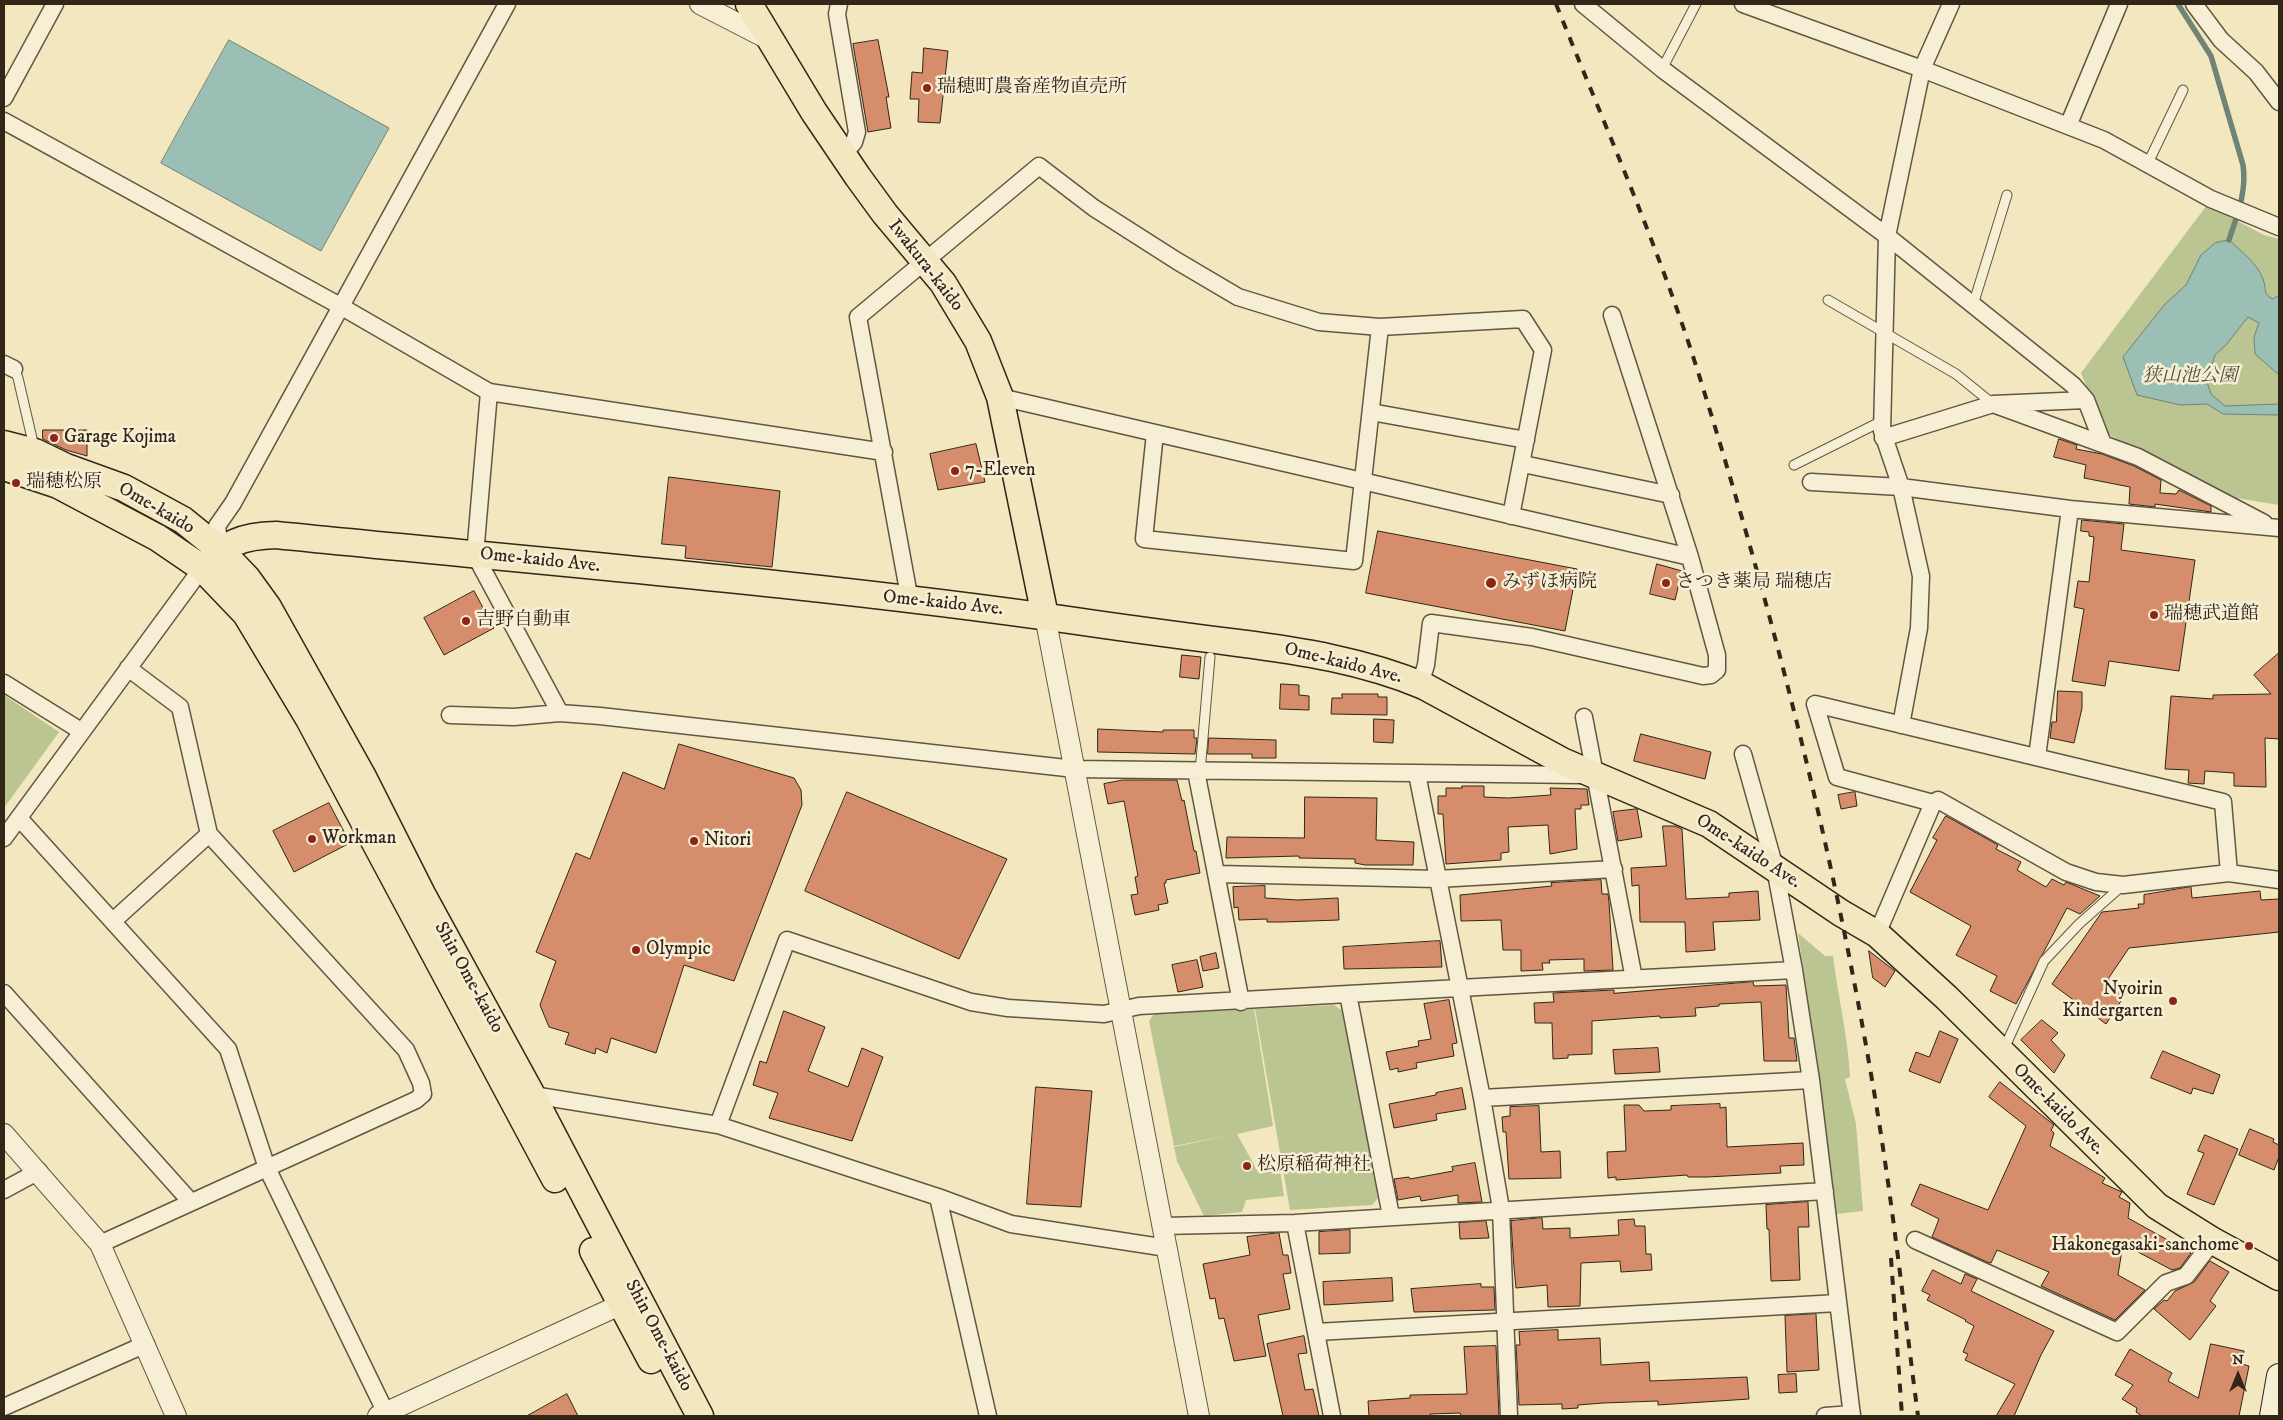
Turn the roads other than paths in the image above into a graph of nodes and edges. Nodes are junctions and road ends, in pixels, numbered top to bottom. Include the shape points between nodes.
1 (55, 4) edge
2 (507, 4) edge
3 (700, 4) edge
4 (749, 4) edge
5 (839, 4) edge
6 (1583, 4) edge
7 (1696, 4) edge
8 (1742, 4) edge
9 (1951, 4) edge
10 (2119, 4) edge
11 (2194, 4) edge
12 (770, 40) junction
13 (1662, 69) junction
14 (1922, 69) junction
15 (2183, 90) dead end
16 (4, 98) edge
17 (2279, 102) edge
18 (4, 121) edge
19 (2068, 126) junction
20 (843, 155) junction
21 (2148, 163) junction
22 (2007, 195) dead end
23 (2279, 227) edge
24 (1887, 236) junction
25 (925, 261) junction
26 (1828, 300) dead end
27 (1973, 305) junction
28 (342, 307) junction
29 (1612, 315) dead end
30 (1380, 327) junction
31 (1885, 333) junction
32 (9, 367) edge
33 (489, 392) junction
34 (1000, 397) junction
35 (2086, 400) junction
36 (1993, 404) junction
37 (1370, 412) junction
38 (1883, 429) junction
39 (1155, 433) junction
40 (1526, 440) junction
41 (4, 444) edge
42 (2103, 444) junction
43 (35, 452) junction
44 (884, 452) junction
45 (1523, 464) junction
46 (1794, 465) dead end
47 (4, 467) edge
48 (1364, 481) junction
49 (1812, 482) dead end
50 (1901, 487) junction
51 (1671, 495) junction
52 (2070, 509) junction
53 (1511, 516) junction
54 (2276, 528) edge
55 (220, 550) junction
56 (475, 555) junction
57 (1690, 557) junction
58 (202, 568) junction
59 (910, 600) junction
60 (1045, 616) junction
61 (1210, 657) dead end
62 (128, 668) junction
63 (4, 683) edge
64 (1420, 684) junction
65 (560, 713) junction
66 (450, 715) dead end
67 (1584, 717) dead end
68 (1901, 725) junction
69 (81, 731) junction
70 (1743, 754) dead end
71 (2037, 757) junction
72 (1075, 769) junction
73 (1198, 772) junction
74 (1417, 774) junction
75 (1595, 776) junction
76 (1934, 803) junction
77 (19, 818) junction
78 (209, 834) junction
79 (4, 838) edge
80 (1775, 868) junction
81 (1614, 869) junction
82 (2229, 873) junction
83 (1216, 874) junction
84 (1437, 878) junction
85 (2279, 880) edge
86 (2123, 884) junction
87 (113, 921) junction
88 (1877, 934) junction
89 (1794, 970) junction
90 (1634, 978) junction
91 (1459, 989) junction
92 (4, 993) edge
93 (1348, 994) junction
94 (1240, 1002) junction
95 (1120, 1010) junction
96 (2002, 1053) junction
97 (1811, 1080) junction
98 (1482, 1098) junction
99 (523, 1100) junction
100 (718, 1126) junction
101 (4, 1134) edge
102 (267, 1168) junction
103 (38, 1171) junction
104 (4, 1190) edge
105 (1825, 1191) junction
106 (938, 1197) junction
107 (190, 1201) junction
108 (1501, 1209) junction
109 (1391, 1216) junction
110 (1295, 1223) junction
111 (1163, 1226) junction
112 (1915, 1240) dead end
113 (2213, 1241) junction
114 (100, 1244) junction
115 (1167, 1248) junction
116 (2279, 1277) edge
117 (630, 1300) junction
118 (1838, 1303) junction
119 (1506, 1320) junction
120 (1316, 1332) junction
121 (146, 1344) junction
122 (2279, 1376) edge
123 (4, 1407) edge
124 (384, 1415) edge
125 (1852, 1415) edge
126 (176, 1416) edge
127 (680, 1416) edge
128 (700, 1416) edge
129 (988, 1416) edge
130 (1199, 1416) edge
131 (1332, 1416) edge
132 (1509, 1416) edge
133 (1825, 1416) edge
134 (2272, 1416) edge

1 - 16 street
2 - 28 street
3 - 12 street
4 - 12 main road, Iwakura-kaido
5 - 20 street via 837,14 857,132 854,142
6 - 13 street
7 - 13 lane
8 - 14 street
9 - 14 street
10 - 19 street
11 - 17 street via 2221,40 2256,72
12 - 20 main road, Iwakura-kaido
13 - 24 street
14 - 19 street
14 - 24 street
15 - 21 lane
18 - 28 street
19 - 21 street
20 - 25 main road, Iwakura-kaido via 885,214
21 - 23 street via 2211,199
22 - 27 lane
24 - 27 street
24 - 31 street
25 - 30 street via 1039,166 1094,208 1238,297 1320,322
25 - 34 main road, Iwakura-kaido via 953,297 970,326
25 - 44 street via 858,317
26 - 31 lane
27 - 35 street
28 - 33 street
28 - 55 street via 217,526
29 - 51 street
30 - 37 street
30 - 40 street via 1523,319 1543,350
31 - 36 lane via 1956,374
31 - 38 street
32 - 43 lane via 18,378
33 - 44 street
33 - 56 street
34 - 39 street
34 - 60 main road, Iwakura-kaido
35 - 36 street
35 - 42 street
36 - 38 street
36 - 42 street
37 - 40 street
37 - 48 street
38 - 46 lane
38 - 50 street
39 - 48 street
39 - 48 street via 1144,539 1354,561
40 - 45 street
41 - 43 main road, Ome-kaido
42 - 54 street via 2138,458
43 - 55 main road, Ome-kaido via 124,488 183,520
44 - 59 street
45 - 51 street
45 - 53 street
47 - 58 main road, Ome-kaido via 58,485 158,538
48 - 53 street
49 - 50 street
50 - 52 street
50 - 68 street via 1921,576 1919,628
51 - 57 street
52 - 54 street
52 - 71 street
53 - 57 street
55 - 56 main road, Ome-kaido Ave. via 247,537 276,535
55 - 58 main road, Ome-kaido Ave.
55 - 99 main road, Shin Ome-kaido via 268,606 363,777
56 - 59 main road, Ome-kaido Ave.
56 - 65 street
57 - 64 street via 1717,655 1716,670 1711,675 1694,674 1532,637 1431,623 1426,665
58 - 62 street
58 - 99 main road, Shin Ome-kaido via 246,614 309,719
59 - 60 main road, Ome-kaido Ave.
60 - 64 main road, Ome-kaido Ave. via 1305,652 1373,668
60 - 72 street
61 - 73 lane
62 - 69 street
62 - 78 street via 180,707
63 - 69 street
64 - 75 main road, Ome-kaido Ave.
65 - 66 street via 514,717
65 - 72 street
67 - 75 street
68 - 71 street
68 - 76 street via 1815,704 1837,777
69 - 77 street
70 - 80 street
71 - 82 street via 2223,802
72 - 73 street
72 - 95 street
73 - 74 street
73 - 83 street
74 - 75 street
74 - 84 street
75 - 80 main road, Ome-kaido Ave. via 1709,824
75 - 81 street
76 - 86 street via 1938,800 2066,872 2096,882
76 - 88 street
77 - 79 street
77 - 87 street
78 - 87 street
78 - 102 street via 406,1050 423,1094
80 - 88 main road, Ome-kaido Ave.
80 - 89 street
81 - 84 street
81 - 90 street
82 - 85 street
82 - 86 street
83 - 84 street
83 - 94 street
84 - 91 street
86 - 96 lane via 2044,962
87 - 102 street via 228,1049
88 - 96 main road, Ome-kaido Ave.
89 - 90 street
89 - 97 street
90 - 91 street
91 - 93 street
91 - 98 street
92 - 107 street
93 - 94 street
93 - 109 street
94 - 95 street via 1139,1006
95 - 100 street via 1104,1014 1008,1008 972,1002 788,940
95 - 111 street
96 - 113 main road, Ome-kaido Ave. via 2157,1206
97 - 98 street
97 - 105 street
98 - 108 street
99 - 100 street via 539,1096
99 - 117 main road, Shin Ome-kaido via 583,1196
100 - 106 street
101 - 103 street
102 - 107 street
102 - 124 street
103 - 104 street
103 - 114 street
105 - 108 street
105 - 118 street
106 - 115 street via 1011,1224
106 - 129 street
107 - 114 street
108 - 109 street
108 - 119 street
109 - 110 street
110 - 111 street
110 - 120 street
111 - 115 street
112 - 113 street via 2117,1332 2166,1283 2186,1276
113 - 116 main road, Ome-kaido Ave.
114 - 121 street
115 - 130 street
117 - 124 street
117 - 127 main road, Shin Ome-kaido
117 - 128 main road, Shin Ome-kaido
118 - 119 street
118 - 125 street
119 - 120 street
119 - 132 street
120 - 131 street
121 - 123 street
121 - 126 street
122 - 134 main road
125 - 133 street

